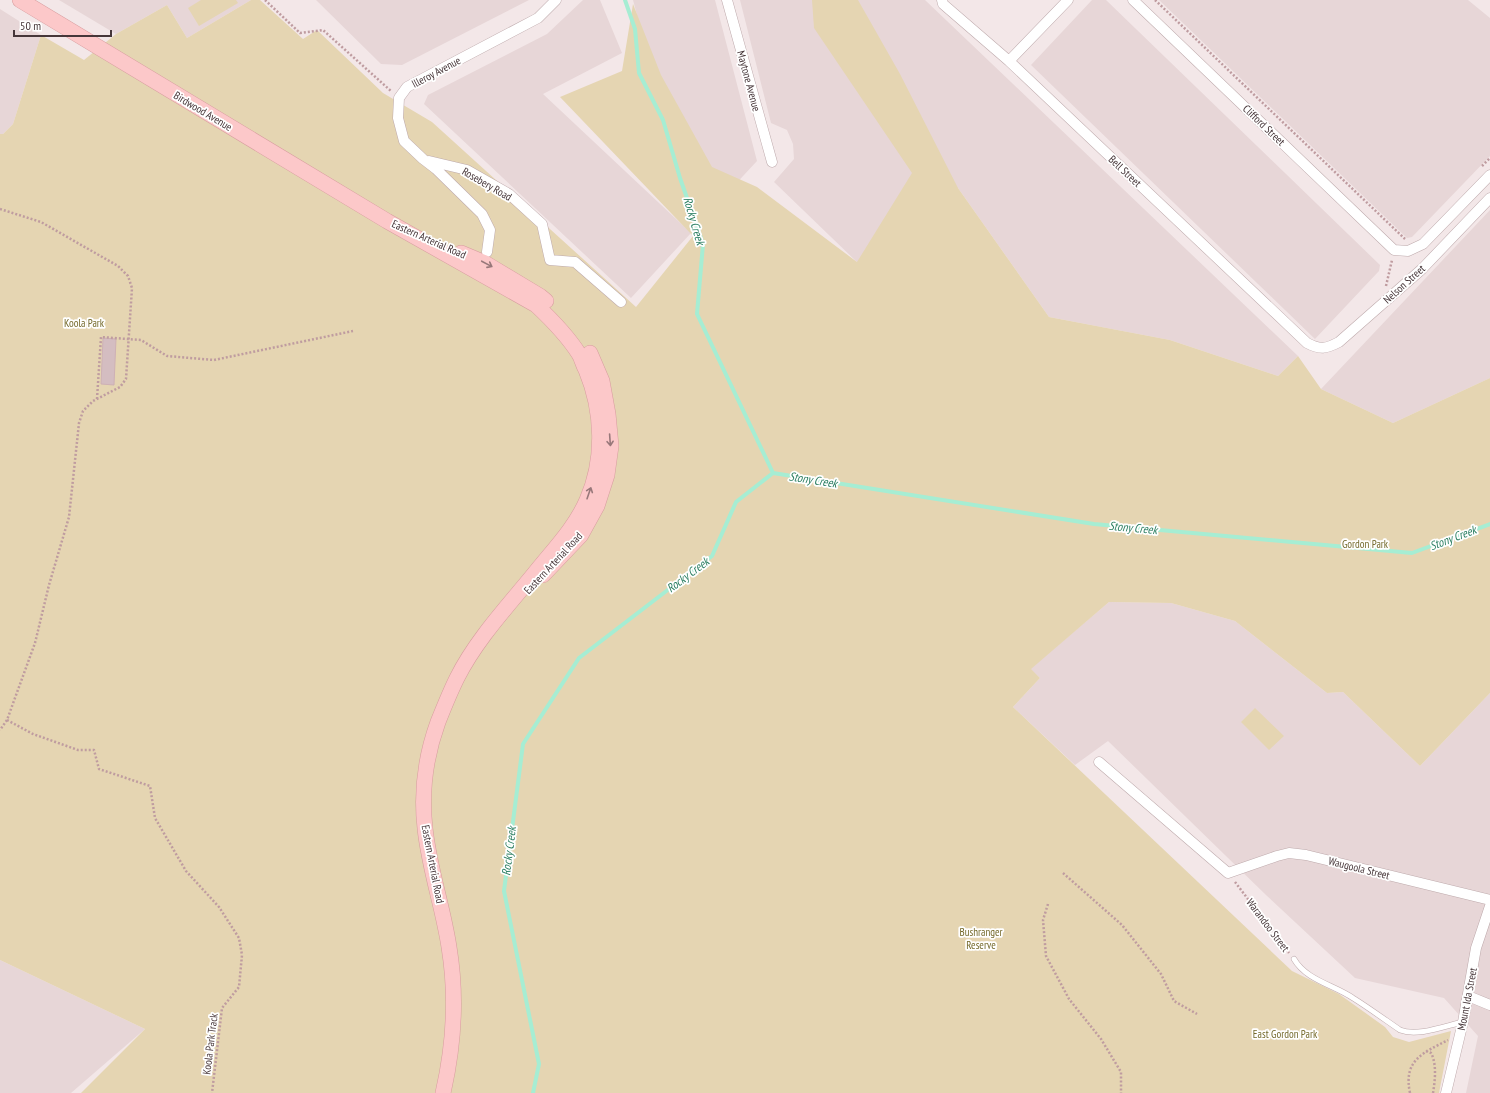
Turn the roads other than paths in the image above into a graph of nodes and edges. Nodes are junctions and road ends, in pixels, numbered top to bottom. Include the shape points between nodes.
1 (20, 0) edge
2 (556, 0) edge
3 (727, 0) edge
4 (942, 0) edge
5 (1068, 0) edge
6 (1133, 0) edge
7 (1009, 61) junction
8 (423, 159) junction
9 (772, 162) dead end
10 (1490, 175) edge
11 (1490, 198) edge
12 (387, 220) joint
13 (1394, 250) joint
14 (487, 252) dead end
15 (621, 302) dead end
16 (1307, 343) joint
17 (1098, 762) dead end
18 (1490, 900) edge
19 (1490, 906) edge
20 (1294, 959) road end
21 (1468, 996) junction
22 (1490, 1005) edge
23 (1463, 1022) junction
24 (443, 1093) edge
25 (1446, 1093) edge

1 - 12 main road, Birdwood Avenue
2 - 8 street, Illeroy Avenue via 538,18 407,87 399,98 398,118 404,141
3 - 9 street, Maytone Avenue
4 - 7 street, Bell Street
5 - 7 street
6 - 13 street, Clifford Street
7 - 16 street, Bell Street
8 - 14 street, Illeroy Avenue via 436,168 482,214 490,230
8 - 15 street, Rosebery Road via 467,170 509,194 542,224 550,260 575,262
10 - 13 street, Nelson Street via 1423,244 1408,251
11 - 16 street, Nelson Street via 1422,269 1338,342 1328,347 1317,348
12 - 24 main road, Eastern Arterial Road via 485,263 540,296 564,318 588,350 602,381 611,446 607,475 597,506 580,535 492,626 458,678 433,738 423,800 425,829 449,947 454,996 451,1053
17 - 18 street, Waugoola Street via 1228,873 1290,853
19 - 21 street, Mount Ida Street via 1476,948
20 - 23 lane, Warandoo Street via 1307,974 1352,997 1405,1032 1423,1031
21 - 22 street
21 - 23 street, Mount Ida Street
23 - 25 street, Mount Ida Street

